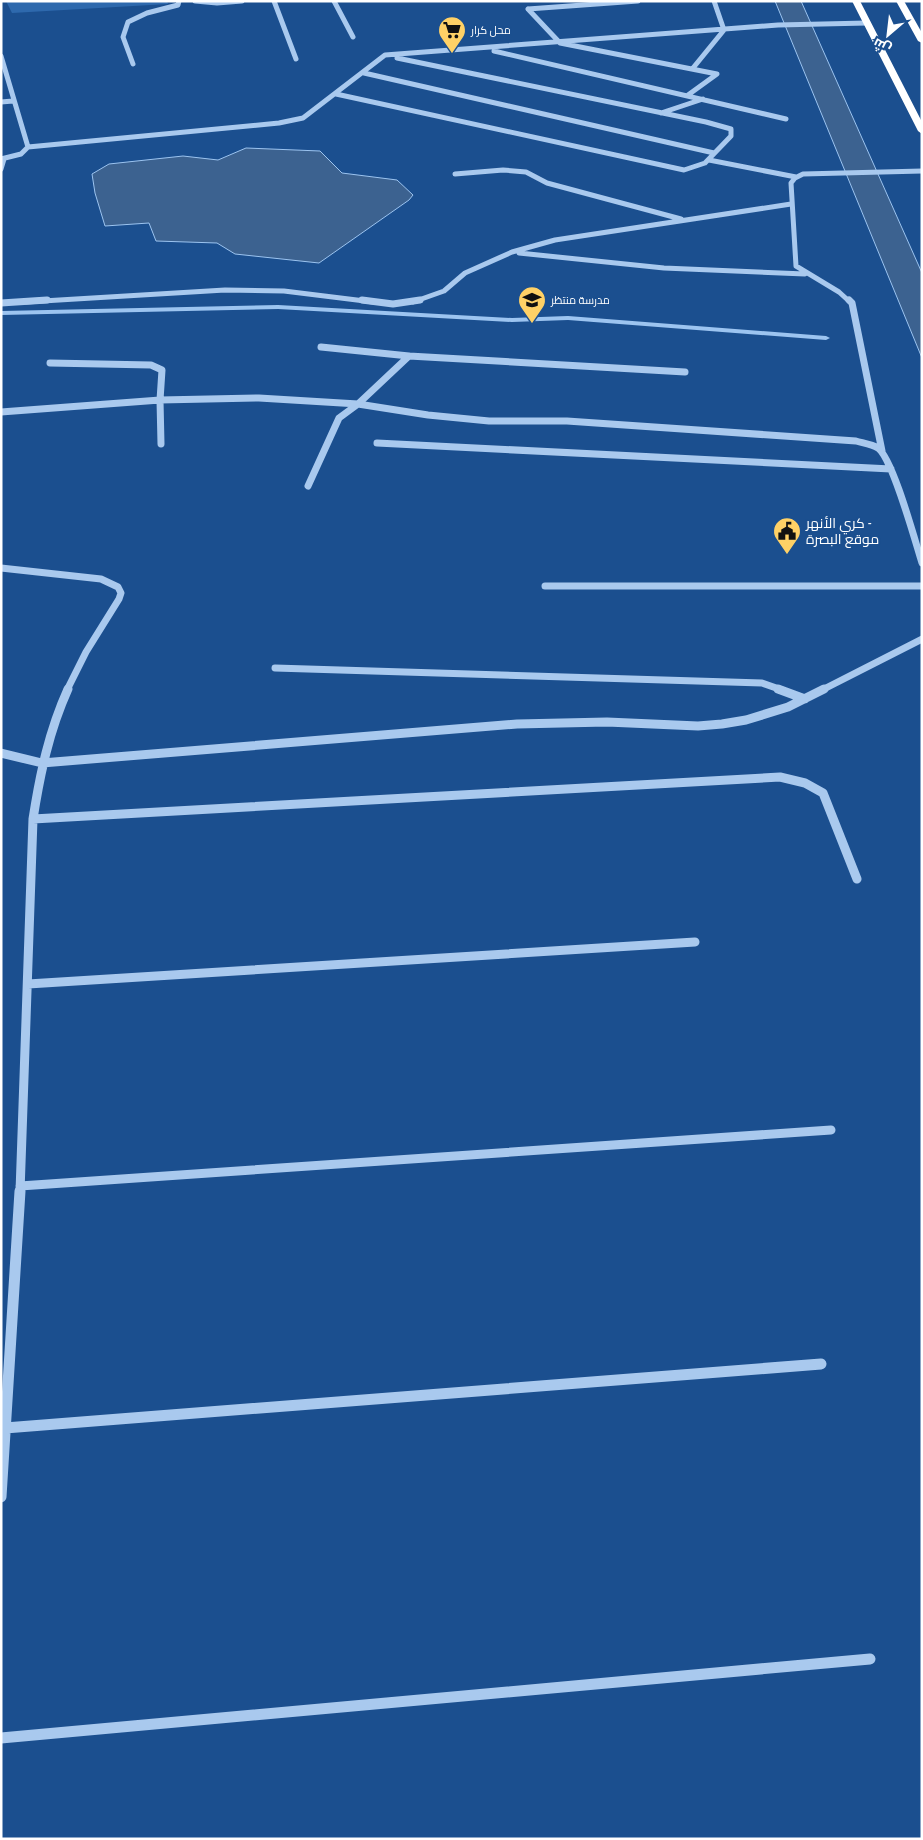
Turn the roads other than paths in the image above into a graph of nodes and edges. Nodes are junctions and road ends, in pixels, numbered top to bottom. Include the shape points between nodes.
1 (179, 1) edge
2 (195, 1) edge
3 (242, 1) edge
4 (274, 1) edge
5 (334, 1) edge
6 (638, 1) edge
7 (714, 1) edge
8 (856, 1) edge
9 (900, 1) edge
10 (868, 23) junction
11 (724, 30) junction
12 (353, 37) dead end
13 (922, 41) edge
14 (560, 43) junction
15 (484, 49) junction
16 (1, 56) edge
17 (385, 56) junction
18 (296, 59) dead end
19 (133, 64) dead end
20 (693, 68) junction
21 (364, 73) junction
22 (336, 94) junction
23 (688, 95) junction
24 (703, 98) junction
25 (13, 101) junction
26 (1, 102) edge
27 (660, 114) junction
28 (786, 119) dead end
29 (922, 131) edge
30 (28, 147) junction
31 (714, 153) junction
32 (3, 159) edge
33 (709, 160) junction
34 (1, 169) edge
35 (922, 171) edge
36 (455, 174) dead end
37 (796, 176) junction
38 (791, 204) junction
39 (686, 220) junction
40 (512, 252) junction
41 (805, 274) junction
42 (1, 303) edge
43 (321, 347) dead end
44 (410, 356) junction
45 (50, 363) dead end
46 (685, 372) dead end
47 (160, 400) junction
48 (358, 404) junction
49 (1, 412) edge
50 (377, 443) dead end
51 (161, 444) dead end
52 (882, 452) junction
53 (891, 469) junction
54 (308, 486) dead end
55 (922, 563) edge
56 (1, 568) edge
57 (545, 586) dead end
58 (922, 586) edge
59 (922, 639) edge
60 (275, 668) dead end
61 (805, 699) junction
62 (1, 754) edge
63 (42, 763) junction
64 (33, 819) junction
65 (857, 879) dead end
66 (695, 942) dead end
67 (28, 984) junction
68 (830, 1130) dead end
69 (20, 1186) junction
70 (821, 1364) dead end
71 (6, 1428) junction
72 (1, 1496) edge
73 (870, 1659) dead end
74 (1, 1738) edge

1 - 19 street via 178,5 128,22 124,37
2 - 3 street
4 - 18 street
5 - 12 street
6 - 14 street via 528,9
7 - 11 street
8 - 10 highway
9 - 13 highway
10 - 11 street
10 - 29 highway
11 - 14 street
11 - 20 street
14 - 15 street
14 - 20 street
15 - 17 street
15 - 23 street
16 - 25 street
17 - 21 street
17 - 27 street
20 - 23 street via 717,74
21 - 22 street
21 - 31 street
22 - 30 street via 303,118 279,123
22 - 33 street via 684,170 697,169
23 - 24 street
24 - 27 street
24 - 28 street
25 - 26 street
25 - 30 street
27 - 31 street via 731,129 731,136
30 - 32 street via 22,154
31 - 33 street
32 - 34 street
33 - 37 street
35 - 37 street via 804,173
36 - 39 street via 516,170 540,177 547,183
37 - 38 street via 791,183
38 - 39 street
38 - 41 street via 796,266
39 - 40 street via 555,240
40 - 41 street via 664,268
40 - 42 street via 465,273 444,291 418,301 393,304 284,291 225,290
41 - 52 street via 844,294 852,303
43 - 44 street
44 - 46 street
44 - 48 street
45 - 47 street via 151,365 162,370
47 - 48 street via 259,398
47 - 49 street
47 - 51 street
48 - 52 street via 473,420 567,421 856,441 877,446
48 - 54 street via 339,418
50 - 53 street
52 - 53 street
53 - 55 street
56 - 63 street via 101,579 118,587 121,593 69,684
57 - 58 street
59 - 61 street
60 - 61 street via 762,683
61 - 63 street via 768,714 722,724 508,724
62 - 63 street
63 - 64 street
64 - 65 street via 780,777 805,783 823,793
64 - 67 street
66 - 67 street
67 - 69 street
68 - 69 street
69 - 71 street
70 - 71 street
71 - 72 street
73 - 74 street

